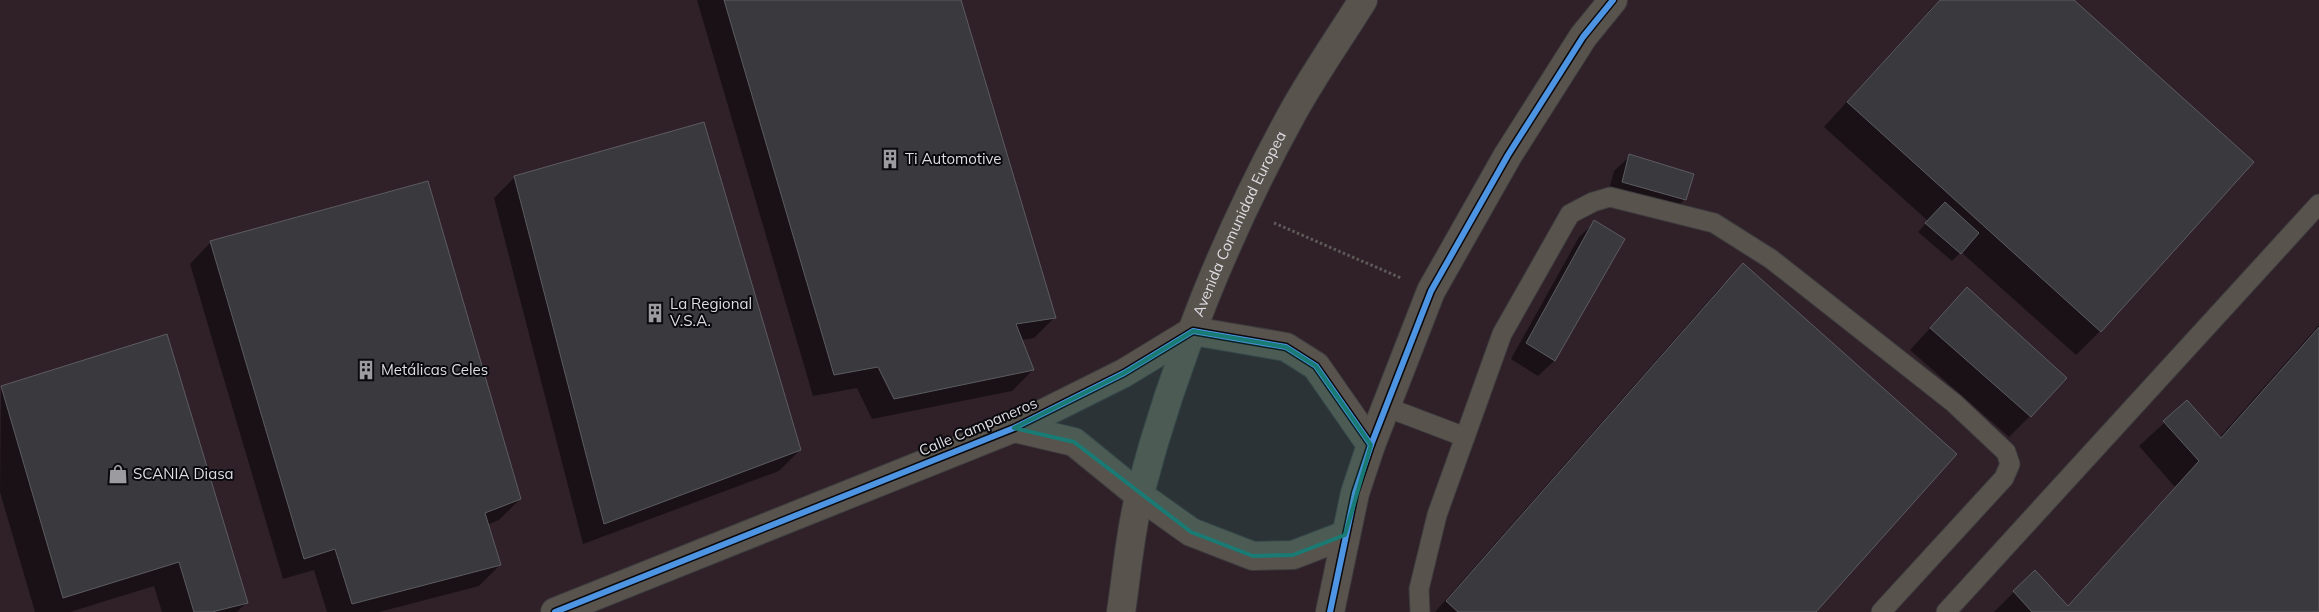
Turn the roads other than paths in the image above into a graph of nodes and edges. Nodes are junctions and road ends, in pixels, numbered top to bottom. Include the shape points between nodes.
1 (1363, 0) edge
2 (1613, 0) edge
3 (2319, 204) edge
4 (1193, 331) junction
5 (1386, 407) junction
6 (1014, 428) junction
7 (1465, 437) junction
8 (1370, 445) junction
9 (1139, 495) junction
10 (1345, 535) junction
11 (555, 612) edge
12 (1121, 612) edge
13 (1330, 612) edge
14 (1420, 612) edge
15 (1881, 612) edge
16 (1946, 612) edge

1 - 4 street, Avenida Comunidad Europea via 1294,111 1244,210
2 - 5 street via 1583,37 1508,154 1432,291
3 - 16 lane
4 - 6 street, Calle Campaneros via 1124,373
4 - 8 street via 1286,347 1316,366
4 - 9 street, Avenida Comunidad Europea via 1161,417
5 - 7 lane
5 - 8 street
6 - 9 street, Calle Campaneros via 1074,442
6 - 11 street, Calle Campaneros
7 - 14 lane via 1437,516 1419,589
7 - 15 lane via 1502,334 1570,214 1610,197 1714,224 1771,259 1954,403 2006,452 2010,464 2004,478
8 - 10 street
9 - 10 street, Calle Campaneros via 1191,532 1254,556 1293,555
9 - 12 street, Avenida Comunidad Europea
10 - 13 street

